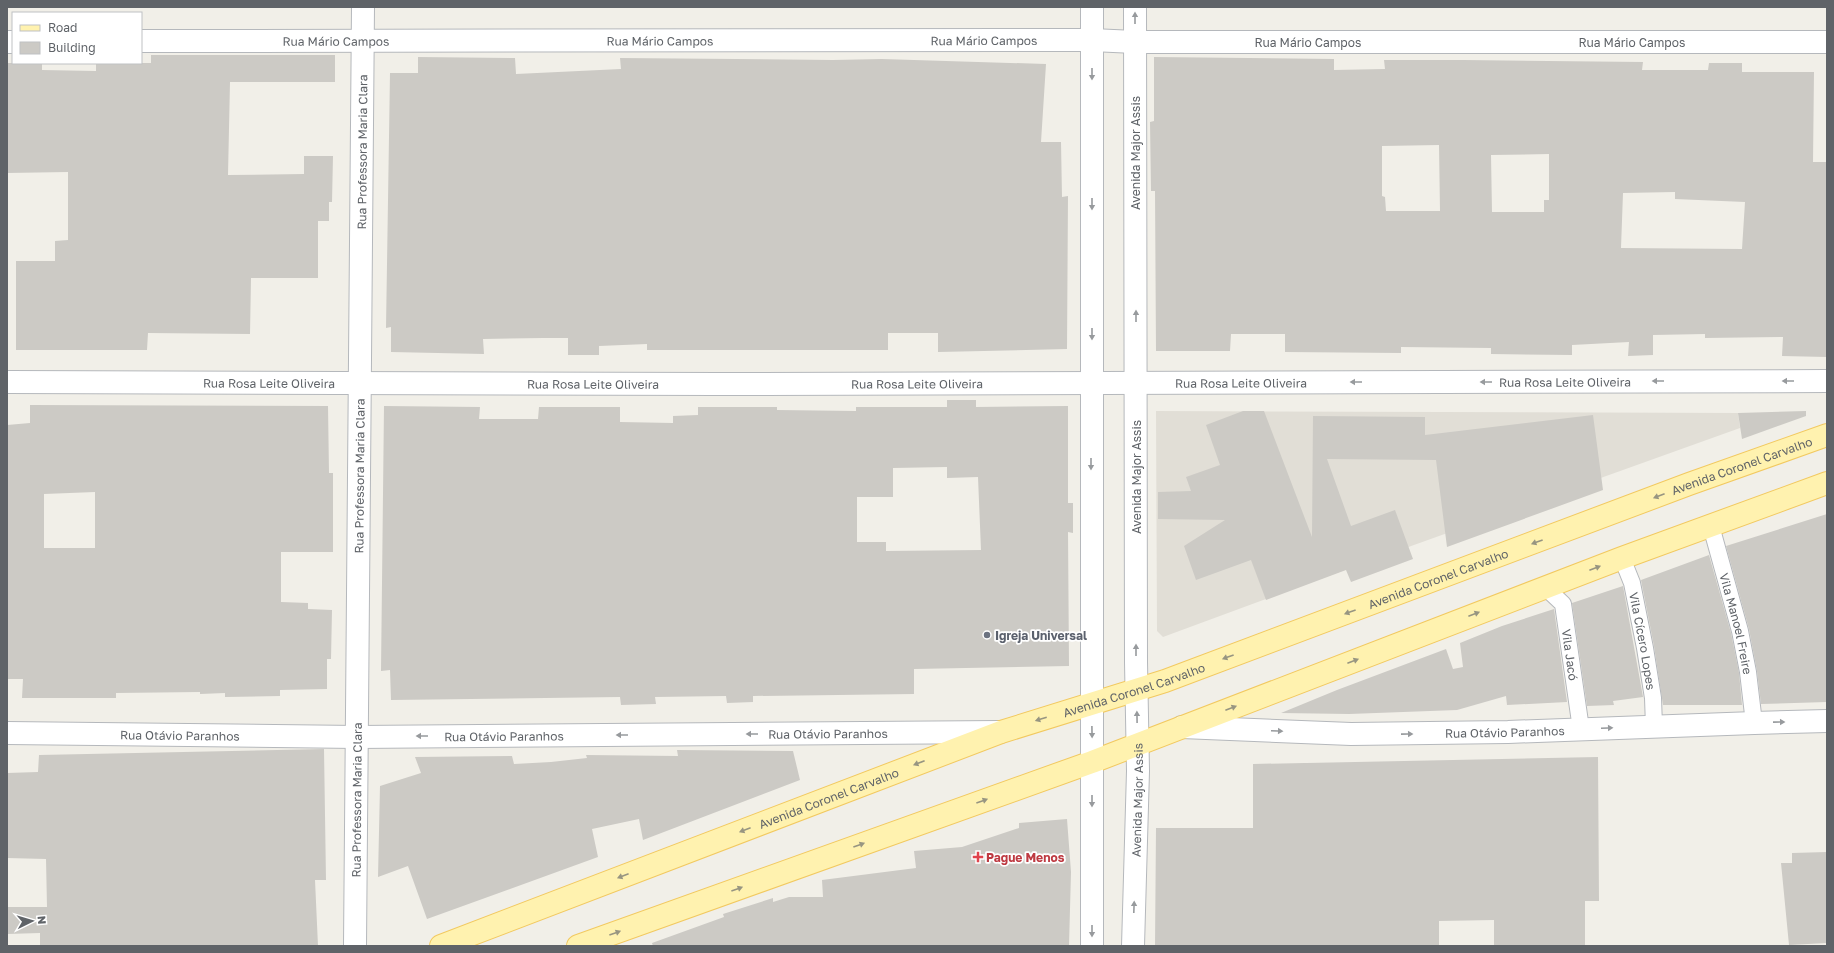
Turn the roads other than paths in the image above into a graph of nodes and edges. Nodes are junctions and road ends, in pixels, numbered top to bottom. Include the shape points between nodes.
1 (363, 7) edge
2 (1092, 7) edge
3 (1135, 7) edge
4 (1092, 40) junction
5 (142, 41) edge
6 (363, 41) junction
7 (1135, 42) junction
8 (1827, 42) edge
9 (1827, 381) edge
10 (7, 382) edge
11 (360, 383) junction
12 (1092, 383) junction
13 (1136, 383) junction
14 (1827, 435) edge
15 (1827, 483) edge
16 (1711, 526) junction
17 (1622, 558) junction
18 (1545, 587) junction
19 (1136, 690) junction
20 (1091, 703) junction
21 (1827, 721) edge
22 (1754, 723) junction
23 (1654, 726) junction
24 (1182, 727) junction
25 (1581, 729) junction
26 (1001, 732) junction
27 (7, 733) edge
28 (357, 737) junction
29 (1138, 744) junction
30 (1092, 762) junction
31 (355, 946) edge
32 (441, 946) edge
33 (578, 946) edge
34 (1092, 946) edge
35 (1133, 946) edge

1 - 6 street, Rua Professora Maria Clara
2 - 4 street
7 -> 3 street, Avenida Major Assis
4 - 6 street, Rua Mário Campos
4 - 7 street, Rua Mário Campos
4 -> 12 street
5 - 6 street, Rua Mário Campos
6 - 11 street, Rua Professora Maria Clara
7 - 8 street, Rua Mário Campos
13 -> 7 street, Avenida Major Assis
9 -> 13 street, Rua Rosa Leite Oliveira
10 - 11 street, Rua Rosa Leite Oliveira
11 - 12 street, Rua Rosa Leite Oliveira
11 - 28 street, Rua Professora Maria Clara
12 - 13 street, Rua Rosa Leite Oliveira
12 -> 20 street
19 -> 13 street, Avenida Major Assis
14 -> 19 main road, Avenida Coronel Carvalho via 1688,484
15 - 16 main road
16 - 17 main road
16 - 22 lane, Vila Manoel Freire via 1740,631
18 -> 17 main road
17 - 23 lane, Vila Cícero Lopes via 1632,583 1645,648 1653,698
24 -> 18 main road
18 - 25 lane, Vila Jacó via 1563,604
19 - 20 main road, Avenida Coronel Carvalho
29 -> 19 street, Avenida Major Assis
20 -> 26 main road, Avenida Coronel Carvalho
20 -> 30 street
22 -> 21 street, Rua Otávio Paranhos
22 - 23 street, Rua Otávio Paranhos
25 -> 23 street, Rua Otávio Paranhos
24 -> 25 street, Rua Otávio Paranhos via 1351,734
24 - 29 main road
26 -> 28 street, Rua Otávio Paranhos
26 -> 32 main road, Avenida Coronel Carvalho
27 - 28 street, Rua Otávio Paranhos
28 - 31 street, Rua Professora Maria Clara
29 - 30 main road
35 -> 29 street, Avenida Major Assis
33 -> 30 main road
30 -> 34 street

